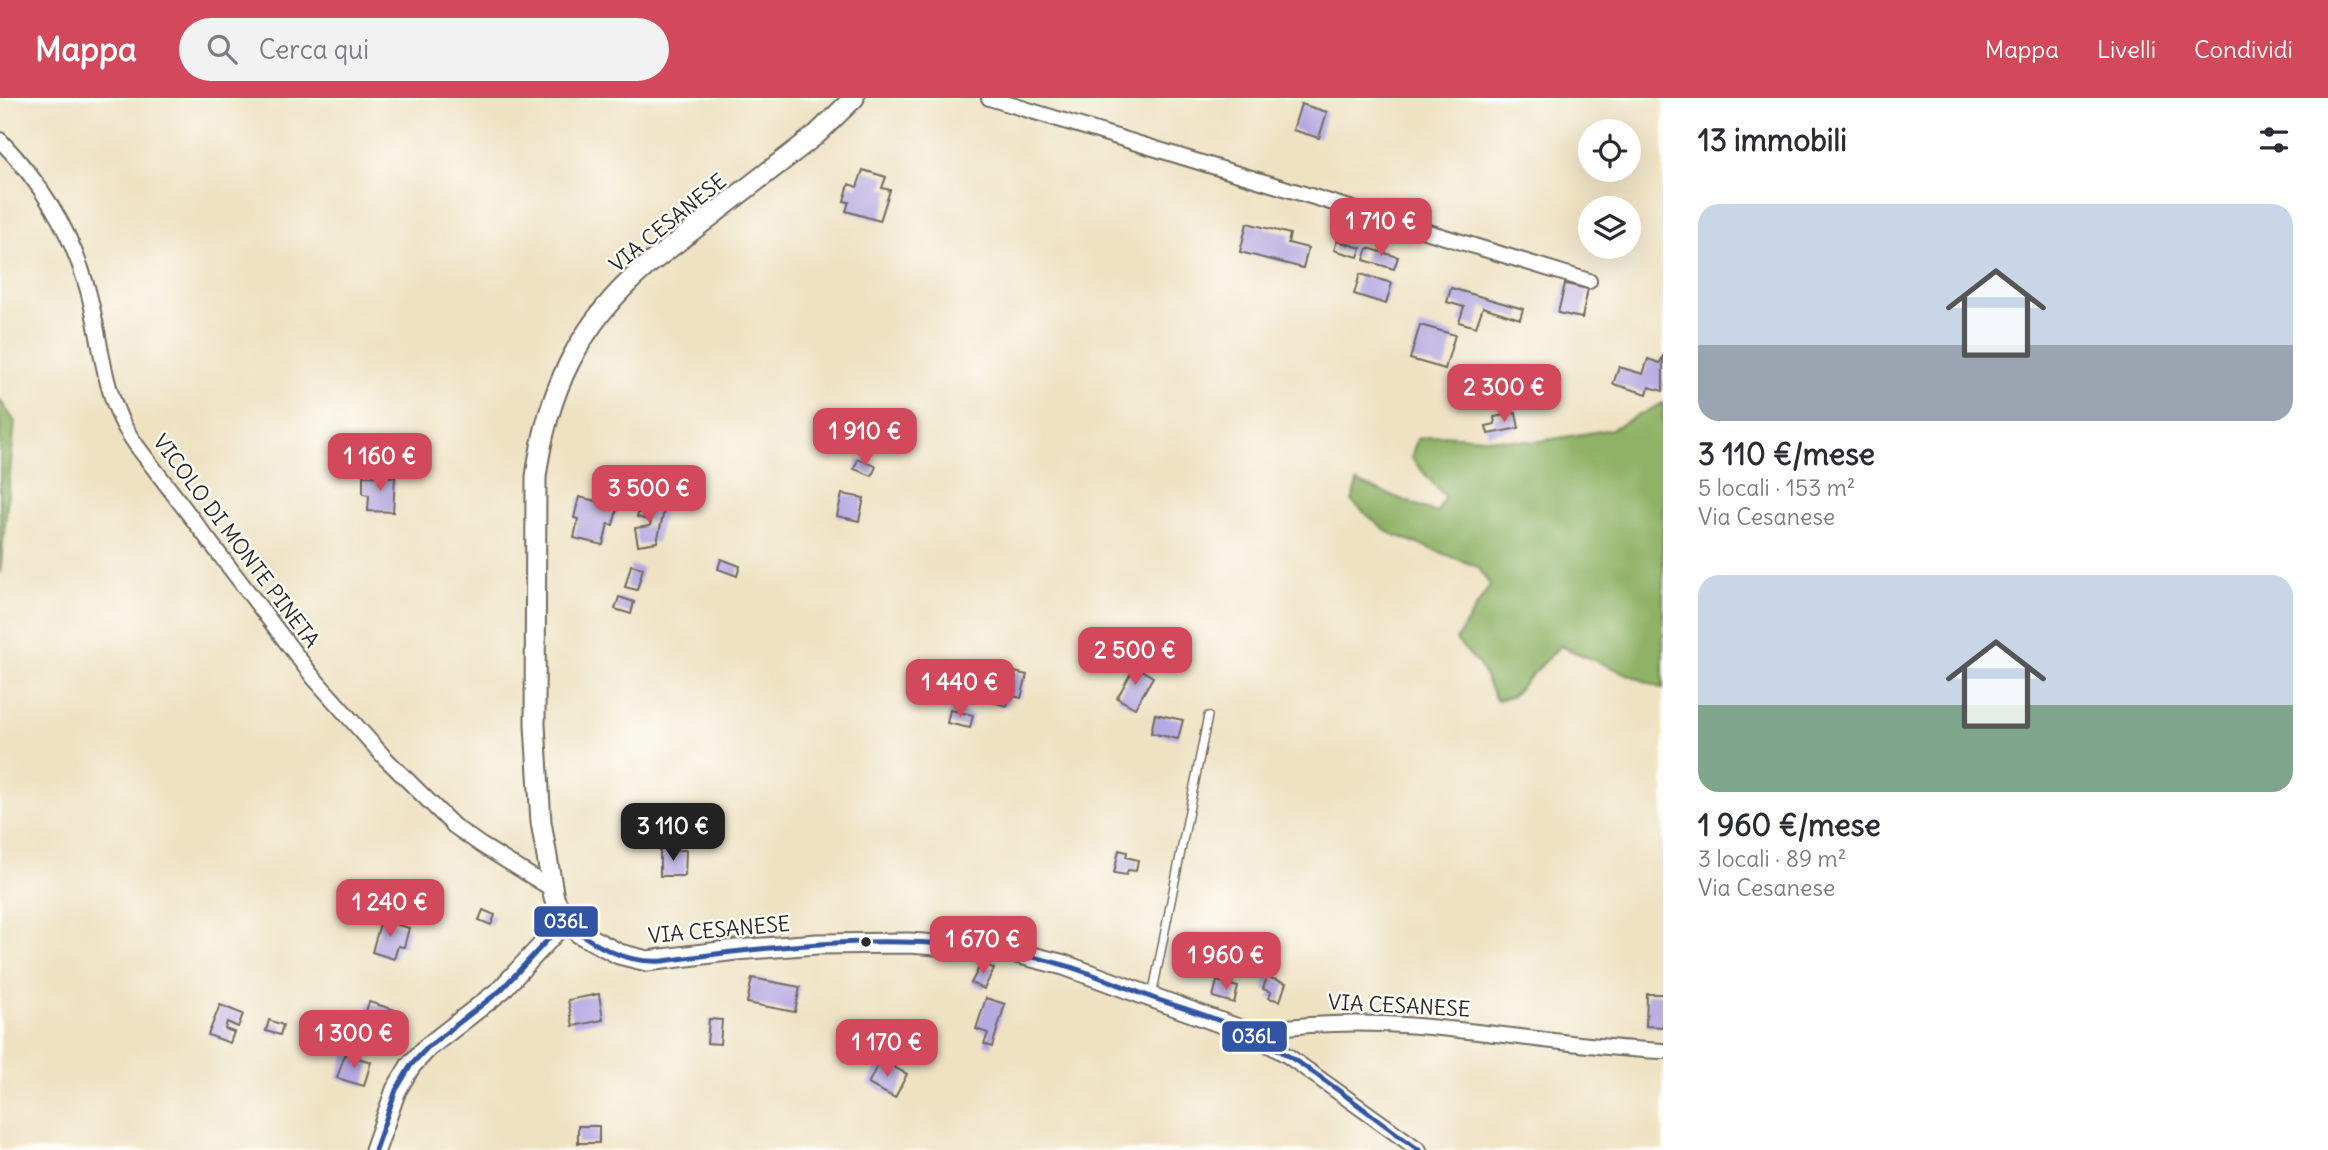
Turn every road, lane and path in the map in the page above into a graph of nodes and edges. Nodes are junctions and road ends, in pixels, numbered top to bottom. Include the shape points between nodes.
1 (854, 98) edge
2 (989, 98) edge
3 (0, 140) edge
4 (1589, 281) dead end
5 (1208, 716) dead end
6 (552, 889) junction
7 (565, 921) junction
8 (1152, 997) junction
9 (1246, 1032) junction
10 (1663, 1051) edge
11 (375, 1150) edge
12 (1419, 1150) edge

1 - 6 street, VIA CESANESE via 817,134 621,288 581,339 555,395 539,453 534,529 535,737
2 - 4 street
3 - 6 street, VICOLO DI MONTE PINETA via 60,217 93,308 113,400 146,458 313,677 385,758 454,826
5 - 8 lane
6 - 7 street, VIA CESANESE
7 - 8 street, VIA CESANESE via 608,950 647,961 817,944 974,947 1063,965
7 - 11 street via 501,990 411,1065 396,1090
8 - 9 street, VIA CESANESE
9 - 10 street, VIA CESANESE via 1301,1025 1385,1024
9 - 12 street via 1289,1056

